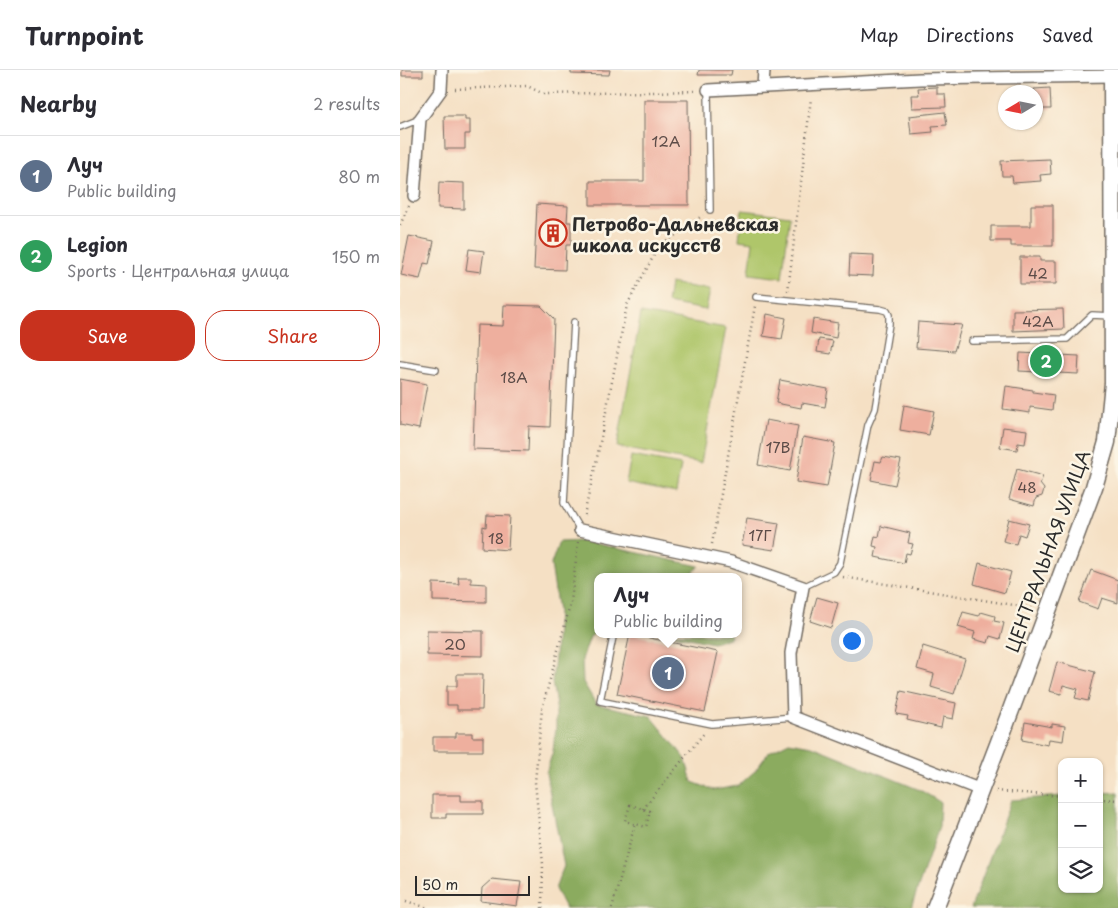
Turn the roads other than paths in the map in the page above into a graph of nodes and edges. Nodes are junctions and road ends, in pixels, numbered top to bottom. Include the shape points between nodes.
1 (442, 70) edge
2 (764, 70) edge
3 (1112, 73) edge
4 (763, 87) junction
5 (708, 90) joint
6 (420, 119) junction
7 (400, 127) edge
8 (414, 196) road end
9 (710, 210) road end
10 (756, 297) road end
11 (1113, 316) junction
12 (574, 322) dead end
13 (972, 341) dead end
14 (400, 364) edge
15 (436, 370) dead end
16 (580, 530) joint
17 (803, 587) junction
18 (613, 638) edge
19 (793, 717) junction
20 (980, 790) junction
21 (935, 908) edge

1 - 6 street via 441,90
2 - 4 street
3 - 4 street
3 - 11 main road, ЦЕНТРАЛЬНАЯ УЛИЦА
4 - 5 street
5 - 9 lane
6 - 7 lane
6 - 8 street
10 - 17 lane via 880,309 889,315 875,408 868,425 840,563 834,572
11 - 13 lane via 1092,316 1067,340
11 - 20 main road, ЦЕНТРАЛЬНАЯ УЛИЦА via 1113,383 1107,442 1094,487
12 - 16 lane via 564,503
14 - 15 lane
16 - 17 street via 731,562
17 - 19 street via 791,653
18 - 19 lane via 600,700 712,724
19 - 20 street
20 - 21 main road, ЦЕНТРАЛЬНАЯ УЛИЦА

